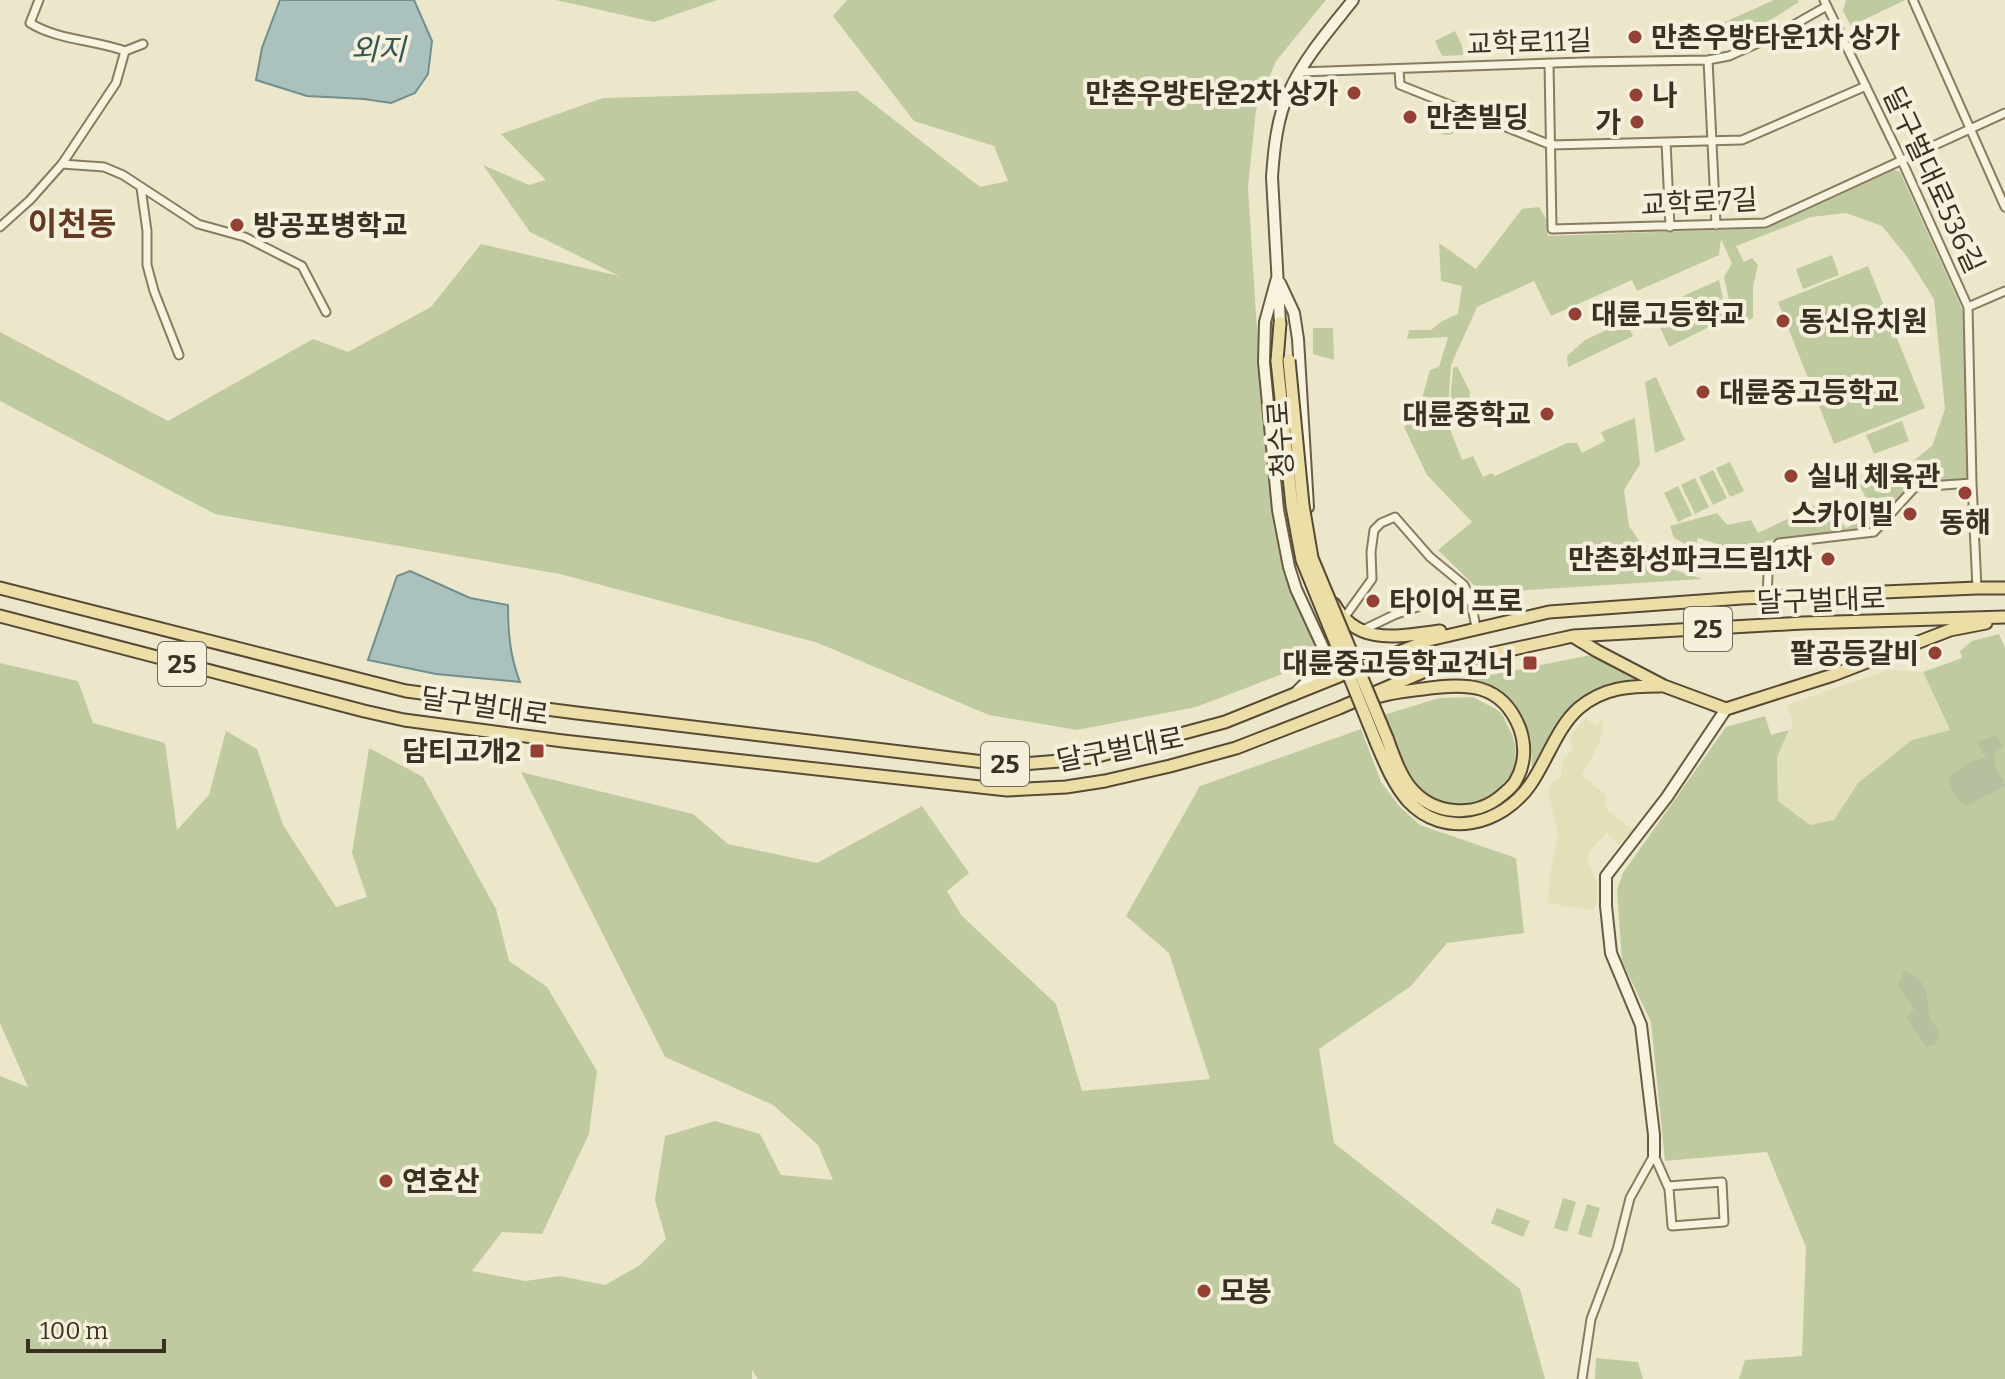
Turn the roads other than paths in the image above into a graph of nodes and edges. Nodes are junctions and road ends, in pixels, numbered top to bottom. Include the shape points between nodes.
1 (39, 0) edge
2 (1353, 0) edge
3 (1913, 0) edge
4 (1826, 3) edge
5 (143, 44) dead end
6 (125, 51) junction
7 (1708, 60) junction
8 (1549, 63) junction
9 (1399, 69) junction
10 (1299, 72) junction
11 (1866, 86) junction
12 (2005, 113) edge
13 (1970, 129) junction
14 (1711, 141) junction
15 (1666, 142) junction
16 (1551, 145) junction
17 (1902, 161) junction
18 (62, 164) junction
19 (141, 188) junction
20 (2005, 207) edge
21 (1716, 225) junction
22 (0, 227) edge
23 (1670, 227) junction
24 (1277, 278) junction
25 (2005, 291) edge
26 (1968, 307) junction
27 (326, 312) dead end
28 (1280, 323) joint
29 (179, 355) dead end
30 (1972, 483) junction
31 (0, 588) edge
32 (1977, 588) junction
33 (2005, 588) edge
34 (1331, 597) joint
35 (1767, 597) junction
36 (1471, 600) junction
37 (0, 616) edge
38 (1344, 618) junction
39 (2005, 618) edge
40 (1470, 630) junction
41 (1361, 631) junction
42 (1573, 636) junction
43 (1664, 686) junction
44 (1294, 695) junction
45 (1339, 708) junction
46 (1726, 709) junction
47 (1381, 740) junction
48 (1654, 1155) junction
49 (1668, 1186) junction
50 (1582, 1379) edge

1 - 6 street via 30,23 43,31
2 - 10 main road, 청수로
3 - 13 street
4 - 7 street, 교학로11길 via 1774,36
4 - 11 street, 달구벌대로536길
5 - 6 street
6 - 18 street via 116,83
7 - 8 street, 교학로11길
7 - 14 street
8 - 9 street, 교학로11길
8 - 16 street, 교학로7길
9 - 10 street, 교학로11길
9 - 16 street via 1400,85
10 - 24 main road, 청수로 via 1281,116 1274,153
11 - 14 street via 1742,140
11 - 17 street, 달구벌대로536길
12 - 13 street, 교학로7길
13 - 17 street, 교학로7길
13 - 20 street
14 - 15 street
14 - 21 street
15 - 16 street
15 - 23 street
16 - 23 street, 교학로7길 via 1552,229
17 - 21 street, 교학로7길 via 1765,223
17 - 26 street, 달구벌대로536길
18 - 19 street via 104,167
18 - 22 street
19 - 27 street via 198,224 245,237 302,266
19 - 29 street via 147,265
21 - 23 street, 교학로7길
24 - 28 main road, 청수로
24 - 34 main road, 청수로 via 1294,313 1309,520
24 - 44 main road, 청수로 via 1265,322 1264,362 1280,524 1296,589 1326,654 1316,674
25 - 26 street
26 - 30 street, 달구벌대로536길
28 - 47 main road, bridge via 1312,558
30 - 32 street, 달구벌대로536길
30 - 35 street via 1915,487 1874,532 1779,543 1769,553
31 - 44 main road, 달구벌대로 / 25 via 406,691 1009,765 1085,758 1140,745 1225,722
32 - 33 main road, 달구벌대로 / 25
32 - 35 main road, 달구벌대로 / 25
34 - 38 main road
35 - 40 main road, 달구벌대로 / 25 via 1549,612
36 - 38 street via 1464,585 1395,517 1374,530 1372,579
36 - 40 street
36 - 41 street via 1426,604
37 - 45 main road, 달구벌대로 / 25 via 404,720 1007,790 1066,787 1143,773 1236,748
38 - 41 main road
39 - 42 main road, 달구벌대로 / 25
39 - 46 main road via 1950,630
40 - 41 main road via 1393,636
40 - 44 main road, 달구벌대로 / 25 via 1429,640
42 - 43 main road
42 - 45 main road, 달구벌대로 / 25 via 1439,665
43 - 46 main road
43 - 47 main road via 1614,689 1577,710 1520,799 1481,821 1452,824 1410,803 1391,778
45 - 47 main road via 1452,685 1480,688 1505,703 1515,717 1524,757 1515,783 1493,803 1448,811 1411,787
46 - 48 main road via 1606,876 1611,953 1641,1025
48 - 49 street
48 - 50 street via 1630,1198 1591,1319
49 - 49 street via 1672,1226 1724,1222 1722,1182

